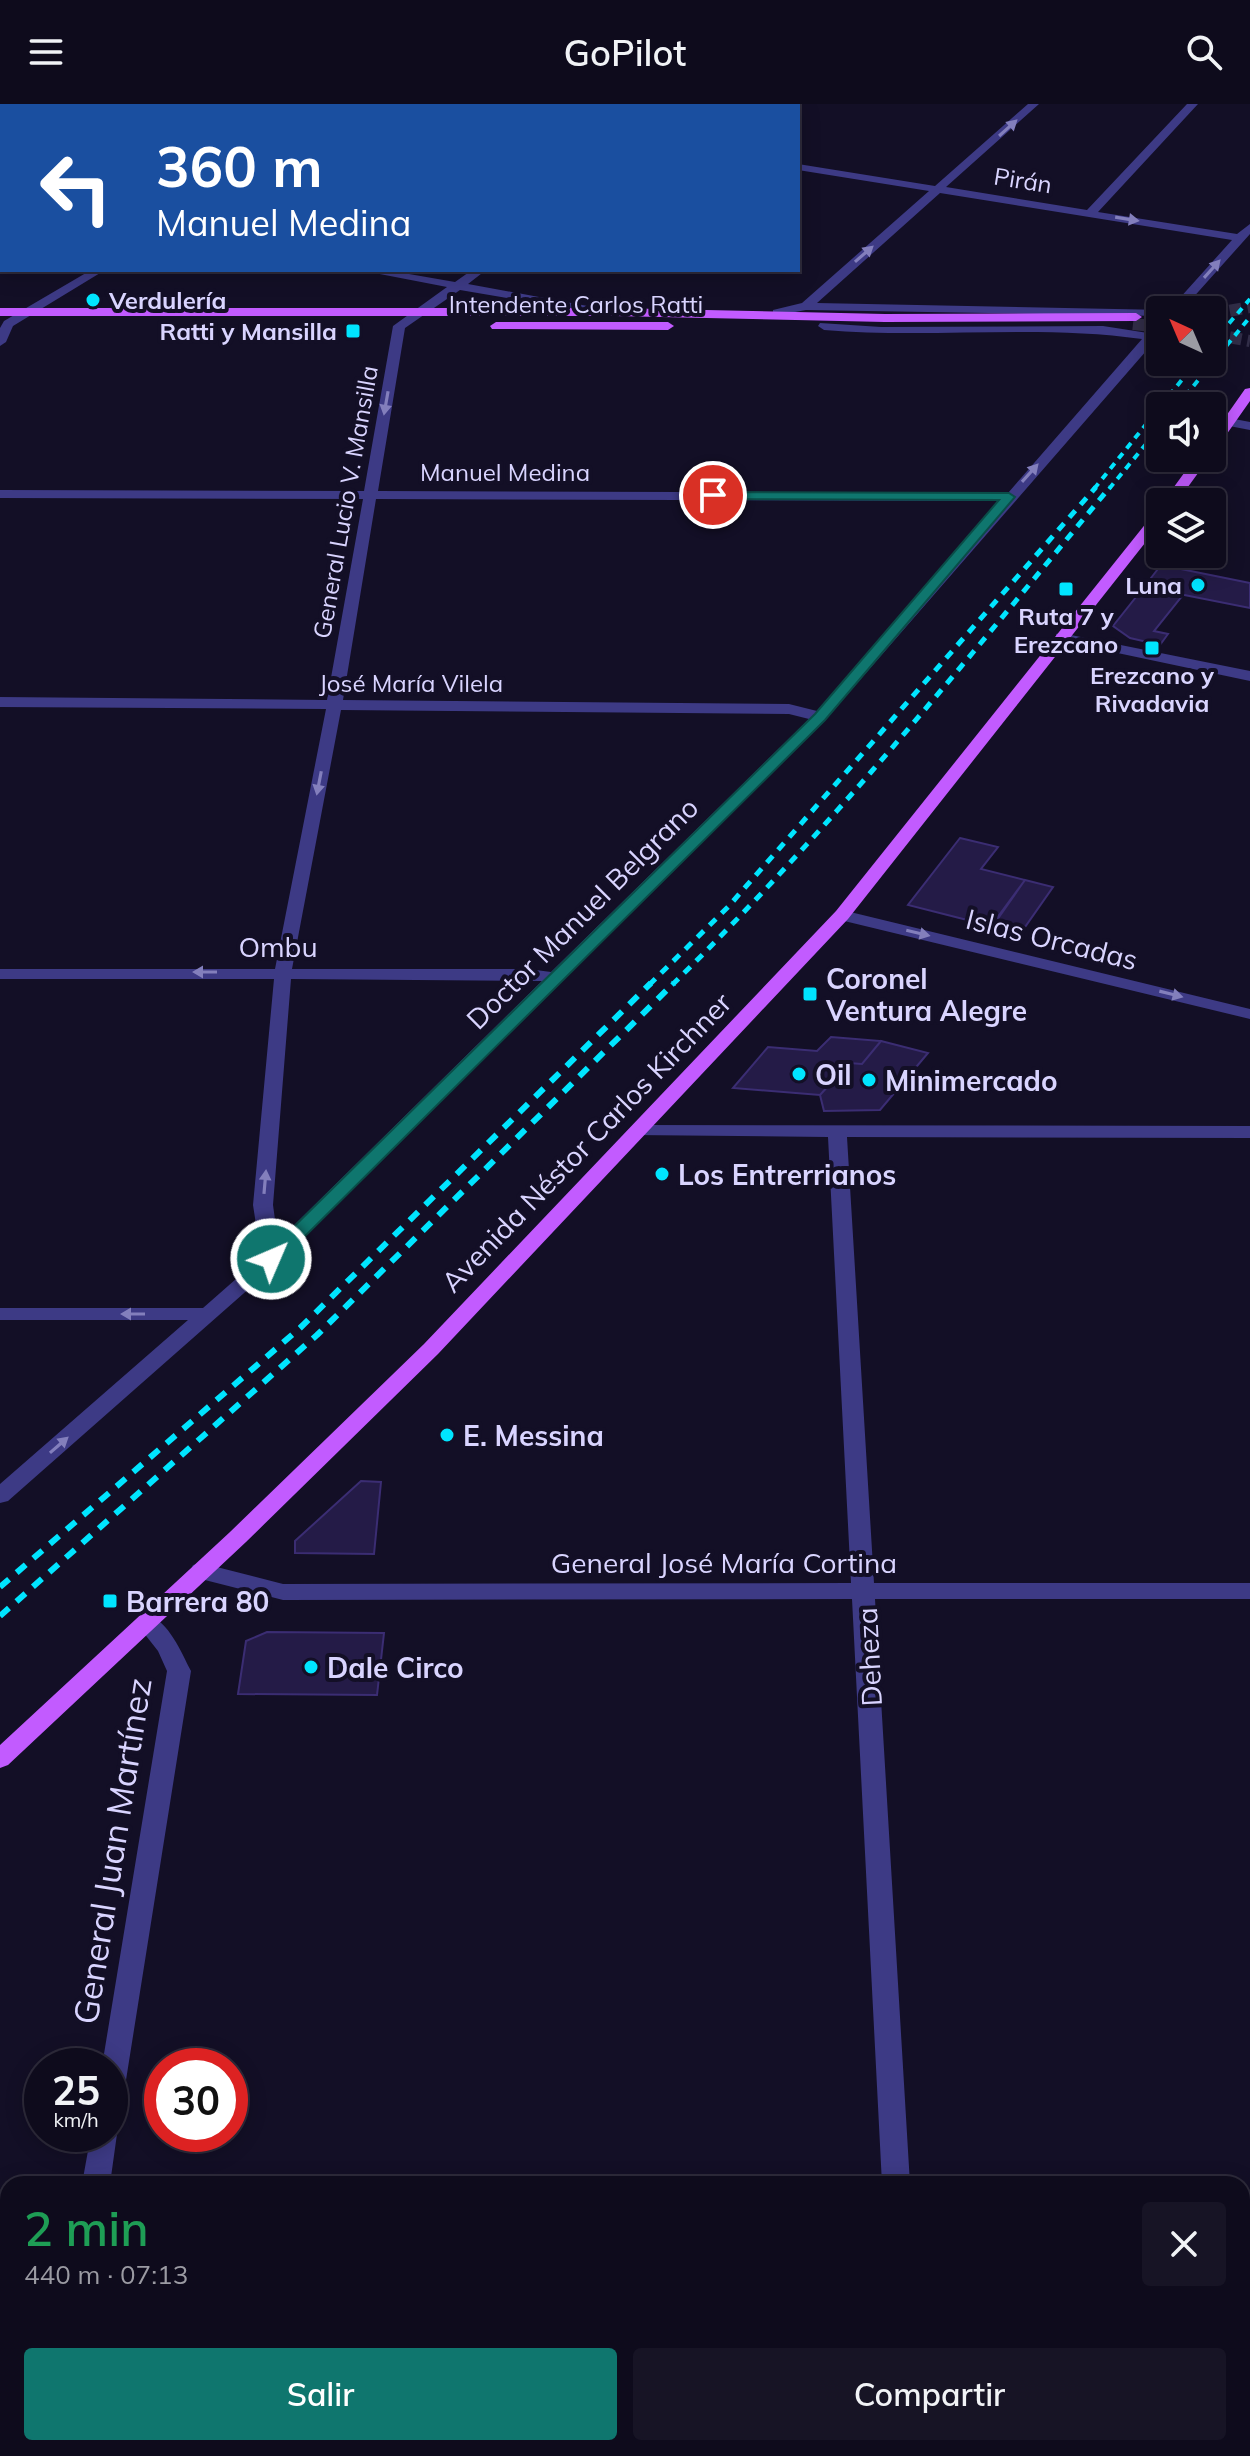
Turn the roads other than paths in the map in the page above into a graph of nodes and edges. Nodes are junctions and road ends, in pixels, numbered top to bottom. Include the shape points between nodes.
1 (1034, 104) edge
2 (1193, 104) edge
3 (800, 167) edge
4 (939, 189) junction
5 (1090, 213) junction
6 (1250, 227) edge
7 (1241, 238) junction
8 (96, 272) edge
9 (377, 272) edge
10 (477, 272) edge
11 (458, 286) junction
12 (1188, 296) edge
13 (806, 306) junction
14 (0, 312) edge
15 (33, 312) junction
16 (614, 312) junction
17 (1146, 312) tunnel mouth
18 (423, 313) junction
19 (777, 313) junction
20 (4, 324) edge
21 (399, 326) junction
22 (824, 326) junction
23 (1146, 332) tunnel mouth
24 (0, 342) edge
25 (1146, 343) edge
26 (1250, 392) edge
27 (1229, 422) junction
28 (1226, 426) edge
29 (1250, 426) edge
30 (0, 494) edge
31 (371, 494) junction
32 (1009, 497) junction
33 (1146, 532) edge
34 (1061, 637) junction
35 (1250, 676) edge
36 (0, 702) edge
37 (334, 706) junction
38 (820, 717) junction
39 (842, 915) junction
40 (283, 972) junction
41 (0, 974) edge
42 (555, 978) junction
43 (1250, 1014) edge
44 (639, 1131) junction
45 (837, 1131) junction
46 (1250, 1132) edge
47 (271, 1259) junction
48 (0, 1314) edge
49 (211, 1314) junction
50 (0, 1496) edge
51 (201, 1571) junction
52 (1250, 1591) edge
53 (865, 1593) junction
54 (147, 1623) junction
55 (0, 1759) edge
56 (118, 2048) edge
57 (101, 2152) edge
58 (97, 2176) edge
59 (896, 2176) edge

4 -> 1 street
2 - 5 street
3 - 4 street, Pirán
4 - 5 street, Pirán
13 -> 4 street
5 -> 7 street, Pirán
6 - 7 street
12 -> 7 street
8 - 15 street
9 - 11 street
10 - 11 street
11 - 16 street
11 - 18 street
13 - 17 street, Intendente Carlos Ratti
13 - 19 street, Intendente Carlos Ratti
14 - 15 main road, Intendente Carlos Ratti
15 - 18 main road, Intendente Carlos Ratti
15 - 20 street
16 - 18 main road, Intendente Carlos Ratti
16 - 19 main road, Intendente Carlos Ratti
18 - 21 street
19 - 22 main road, Intendente Carlos Ratti via 1134,321
20 - 21 main road, Intendente Carlos Ratti
20 - 24 street
21 - 22 main road, Intendente Carlos Ratti
21 -> 31 street, General Lucio V. Mansilla
22 - 23 street, Intendente Carlos Ratti via 881,331
32 -> 25 street, Doctor Manuel Belgrano
26 - 27 main road
27 - 28 main road
27 - 29 street
30 - 31 street, Manuel Medina
31 - 32 street, Manuel Medina
31 - 37 street, General Lucio V. Mansilla
32 - 38 street, Doctor Manuel Belgrano
33 - 34 main road, Avenida Néstor Carlos Kirchner
34 - 35 street
34 - 39 main road, Avenida Néstor Carlos Kirchner
36 - 37 street, José María Vilela
37 - 38 street, José María Vilela via 789,709
37 -> 40 street, General Lucio V. Mansilla
38 - 42 street, Doctor Manuel Belgrano
39 -> 43 street, Islas Orcadas
39 - 44 main road, Avenida Néstor Carlos Kirchner
40 -> 41 street, Ombu
40 - 42 street, Ombu
47 -> 40 street, General Lucio V. Mansilla via 263,1205
42 - 47 street, Doctor Manuel Belgrano
44 - 45 street
44 - 51 main road, Avenida Néstor Carlos Kirchner via 431,1349
45 - 46 street
45 - 53 street, Deheza
47 - 49 street, Doctor Manuel Belgrano
49 -> 48 street
50 -> 49 street, Doctor Manuel Belgrano
51 - 53 street, General José María Cortina via 283,1592
51 - 54 main road, Avenida Néstor Carlos Kirchner
52 - 53 street, General José María Cortina
53 - 59 street, Deheza
54 - 55 main road, Avenida Néstor Carlos Kirchner
54 - 56 street, General Juan Martínez via 179,1671
57 - 58 street

